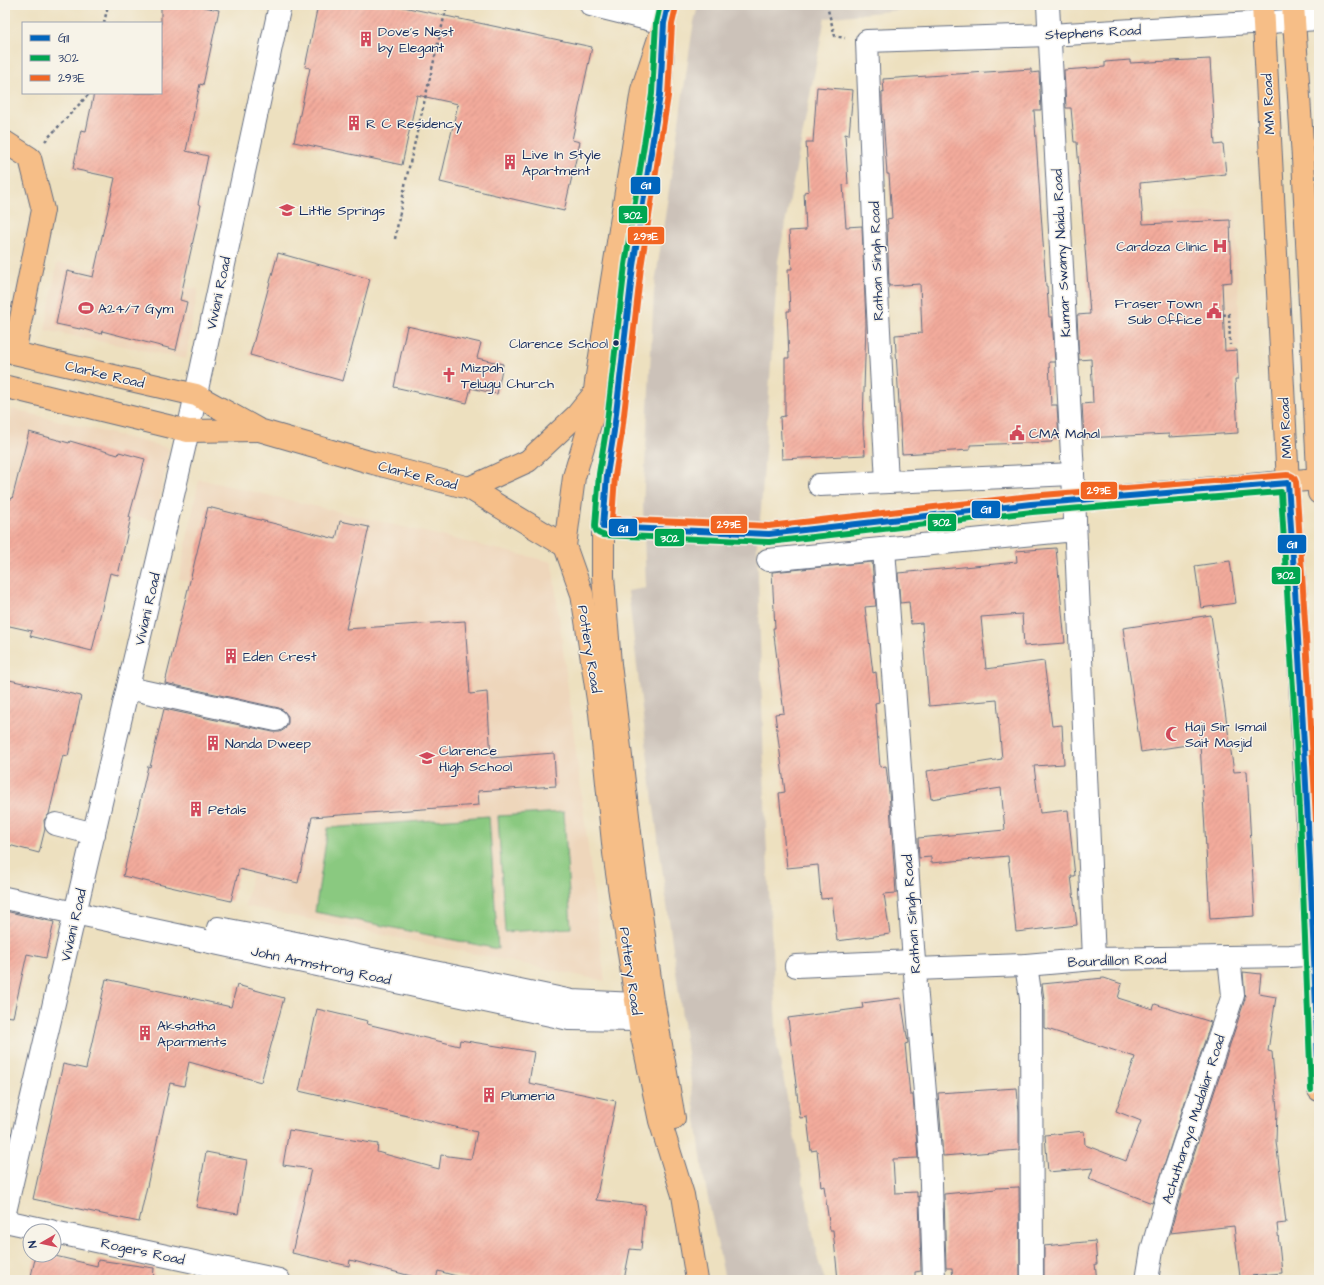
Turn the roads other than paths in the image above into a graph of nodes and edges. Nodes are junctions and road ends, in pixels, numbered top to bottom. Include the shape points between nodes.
1 (280, 5) edge
2 (591, 5) edge
3 (1048, 5) edge
4 (1294, 13) edge
5 (666, 14) edge
6 (1263, 14) edge
7 (1319, 19) edge
8 (1049, 35) junction
9 (867, 41) joint
10 (5, 142) edge
11 (14, 353) junction
12 (6, 390) edge
13 (594, 393) junction
14 (196, 394) junction
15 (259, 430) junction
16 (188, 431) junction
17 (1073, 474) junction
18 (886, 482) junction
19 (1288, 482) junction
20 (1319, 484) edge
21 (819, 485) dead end
22 (469, 488) junction
23 (1074, 500) junction
24 (603, 527) junction
25 (1075, 530) junction
26 (565, 546) junction
27 (884, 549) junction
28 (768, 560) dead end
29 (128, 688) junction
30 (276, 720) dead end
31 (56, 824) dead end
32 (94, 834) junction
33 (5, 887) edge
34 (5, 898) edge
35 (77, 908) junction
36 (1317, 954) edge
37 (1229, 957) junction
38 (1094, 959) junction
39 (914, 965) junction
40 (1026, 965) junction
41 (796, 966) dead end
42 (637, 1012) junction
43 (1319, 1090) edge
44 (682, 1195) junction
45 (5, 1212) edge
46 (5, 1221) edge
47 (22, 1225) edge
48 (62, 1234) edge
49 (227, 1274) edge
50 (279, 1280) edge
51 (697, 1280) edge
52 (934, 1280) edge
53 (1032, 1280) edge
54 (1147, 1280) edge

1 - 14 street, Viviani Road
2 - 5 street
3 - 8 street, Kumar Swamy Naidu Road
4 - 6 street, Stephens Road
4 - 7 street, Stephens Road
4 - 20 main road
5 - 13 main road, Pottery Road via 642,90
5 - 24 main road via 660,95 633,266
6 - 8 street, Stephens Road
6 - 19 main road, MM Road
8 - 9 street, Stephens Road
8 - 17 street, Kumar Swamy Naidu Road
9 - 18 street, Rathan Singh Road
10 - 11 main road, Clarke Road via 30,158 43,210
11 - 12 main road, Clarke Road
11 - 14 main road, Clarke Road
12 - 16 main road, Clarke Road
13 - 22 main road via 578,415 528,461
13 - 26 main road, Pottery Road via 592,417 574,477
14 - 15 main road, Clarke Road
14 - 16 street, Viviani Road
15 - 16 main road, Clarke Road
15 - 22 main road, Clarke Road via 373,464
16 - 29 street, Viviani Road
17 - 18 street
17 - 23 street, Kumar Swamy Naidu Road
18 - 21 street
19 - 20 main road
19 - 23 main road
19 - 36 main road, MM Road
22 - 26 main road, Clarke Road
23 - 24 main road via 769,534
23 - 25 street, Kumar Swamy Naidu Road
24 - 44 main road via 603,576 610,664 633,858 653,1000 674,1120
25 - 27 street
25 - 38 street, Kumar Swamy Naidu Road
26 - 42 main road, Pottery Road via 582,594 600,712 614,853
27 - 28 street
27 - 39 street, Rathan Singh Road
29 - 30 street
29 - 32 street, Viviani Road
31 - 32 street
32 - 35 street, Viviani Road
33 - 35 street, John Armstrong Road
34 - 35 street, John Armstrong Road
35 - 42 street, John Armstrong Road via 291,942 572,1002
35 - 45 street, Viviani Road
36 - 37 street, Bourdillon Road
36 - 43 main road, MM Road
37 - 38 street, Bourdillon Road
37 - 54 street, Achutharaya Mudaliar Road via 1233,995 1170,1186 1152,1250
38 - 40 street, Bourdillon Road
39 - 40 street, Bourdillon Road
39 - 41 street, Bourdillon Road
39 - 52 street, Rathan Singh Road via 929,1146
40 - 53 street via 1031,999
42 - 44 main road, Pottery Road via 660,1122
44 - 51 main road, Pottery Road
46 - 47 street
48 - 49 street, Rogers Road
49 - 50 street, Rogers Road

